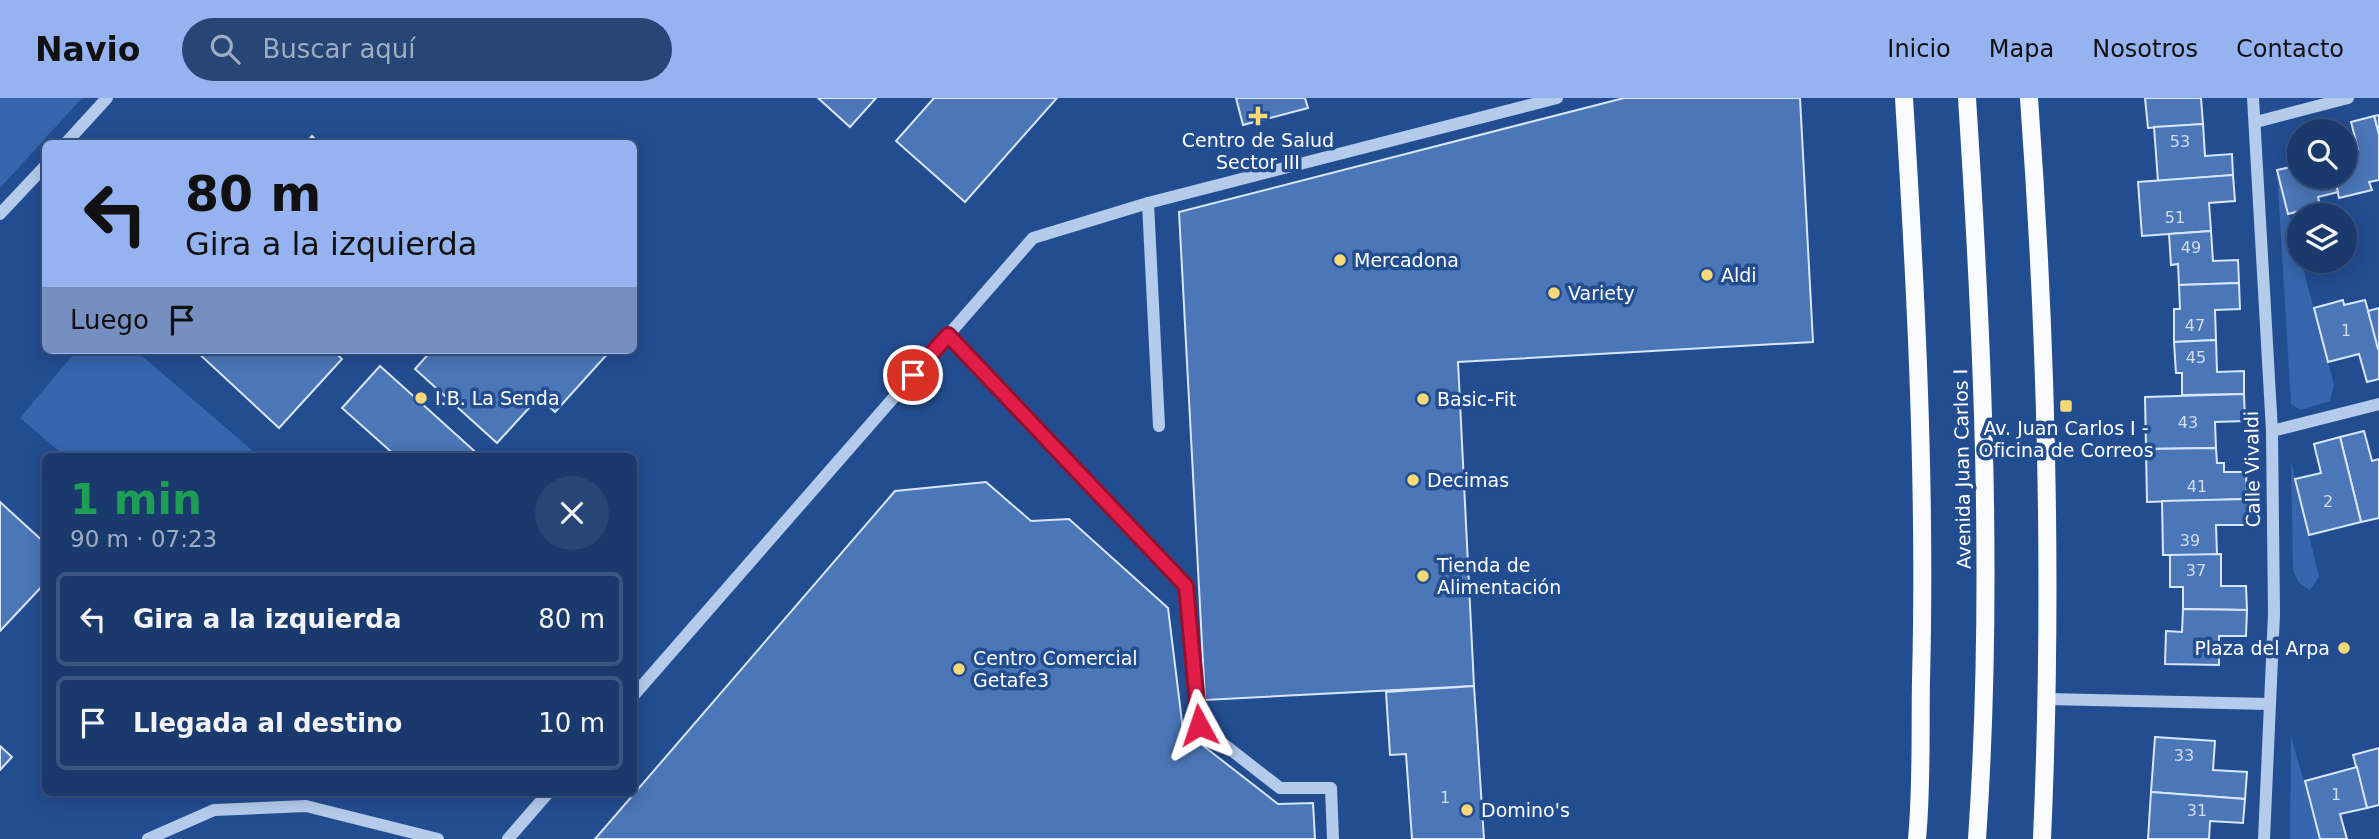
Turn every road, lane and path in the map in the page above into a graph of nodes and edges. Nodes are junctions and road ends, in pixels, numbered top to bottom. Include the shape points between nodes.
1 (107, 98) edge
2 (1558, 98) edge
3 (1903, 98) edge
4 (1966, 98) edge
5 (2029, 98) edge
6 (2253, 98) edge
7 (2348, 98) edge
8 (2256, 122) junction
9 (69, 140) edge
10 (42, 169) edge
11 (1149, 203) junction
12 (0, 214) edge
13 (948, 335) junction
14 (2379, 404) edge
15 (1160, 426) dead end
16 (2272, 431) junction
17 (637, 692) edge
18 (2048, 699) junction
19 (2269, 704) junction
20 (545, 796) edge
21 (148, 839) edge
22 (438, 839) edge
23 (508, 839) edge
24 (1333, 839) edge
25 (1917, 839) edge
26 (1977, 839) edge
27 (2042, 839) edge
28 (2264, 839) edge

1 - 9 street
2 - 11 street
3 - 25 main road, Avenida Juan Carlos I via 1922,463
4 - 26 main road, Avenida Juan Carlos I via 1985,515 1986,671
5 - 18 main road via 2040,252
6 - 8 street, Calle Vivaldi
7 - 8 street
8 - 16 street, Calle Vivaldi
10 - 12 street
11 - 13 street via 1033,238
11 - 15 street
13 - 17 street
13 - 24 street via 1186,586 1199,725 1280,788 1331,788
14 - 16 street
16 - 19 street, Calle Vivaldi via 2274,614
18 - 19 street
18 - 27 main road
19 - 28 street, Calle Vivaldi
20 - 23 street
21 - 22 street via 214,810 306,806

